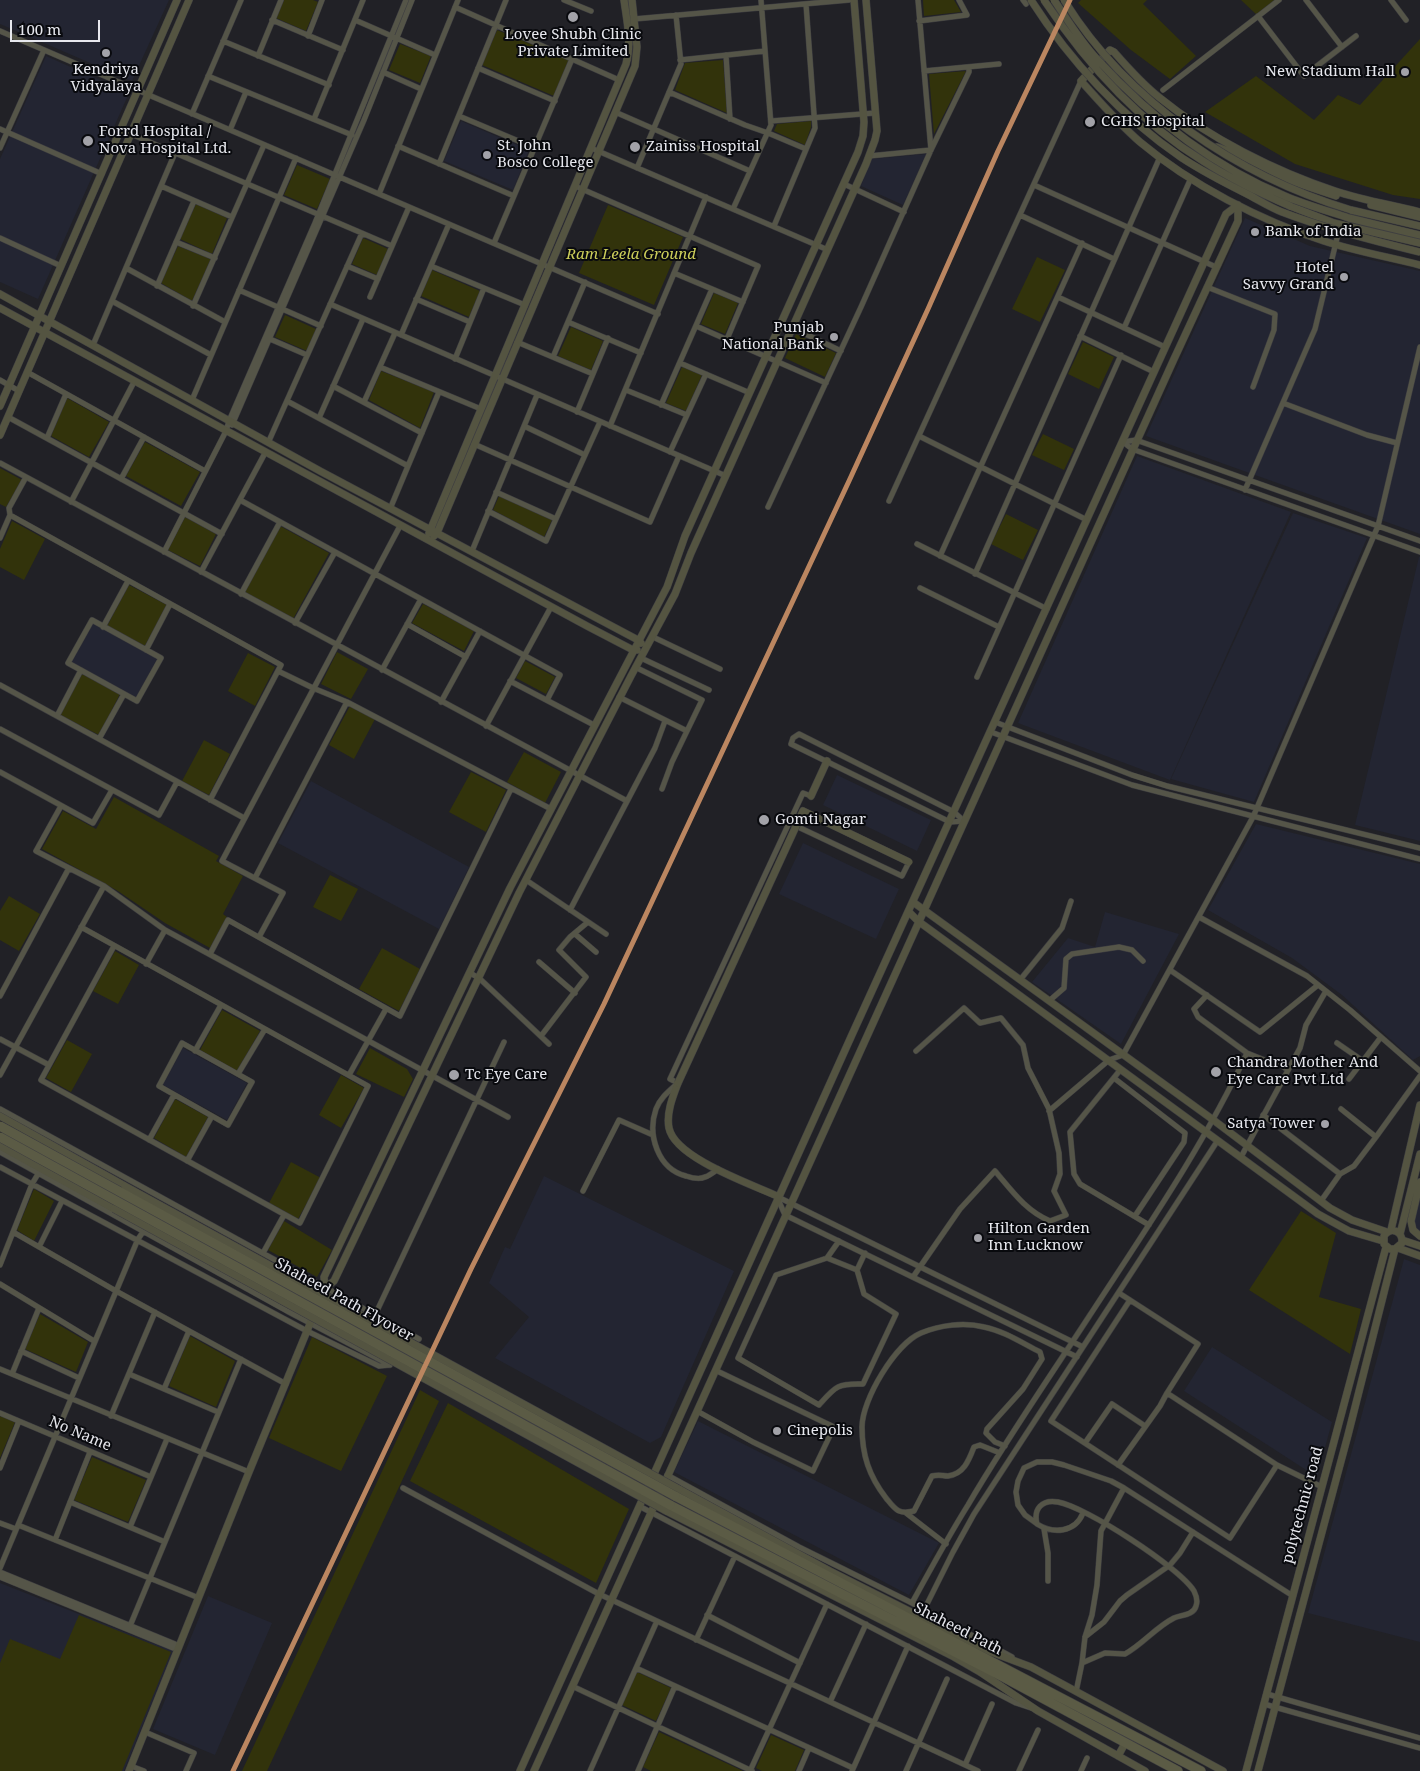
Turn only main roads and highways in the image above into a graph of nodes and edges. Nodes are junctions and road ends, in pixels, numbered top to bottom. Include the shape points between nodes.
1 (0, 1126) edge
2 (0, 1137) edge
3 (700, 1516) junction
4 (1178, 1771) edge
5 (1201, 1771) edge

1 - 3 highway, Shaheed Path Flyover, bridge via 677,1493
2 - 3 highway, Shaheed Path Flyover, bridge via 668,1508
3 - 4 highway, Shaheed Path via 930,1643
3 - 5 highway, Shaheed Path via 971,1646

